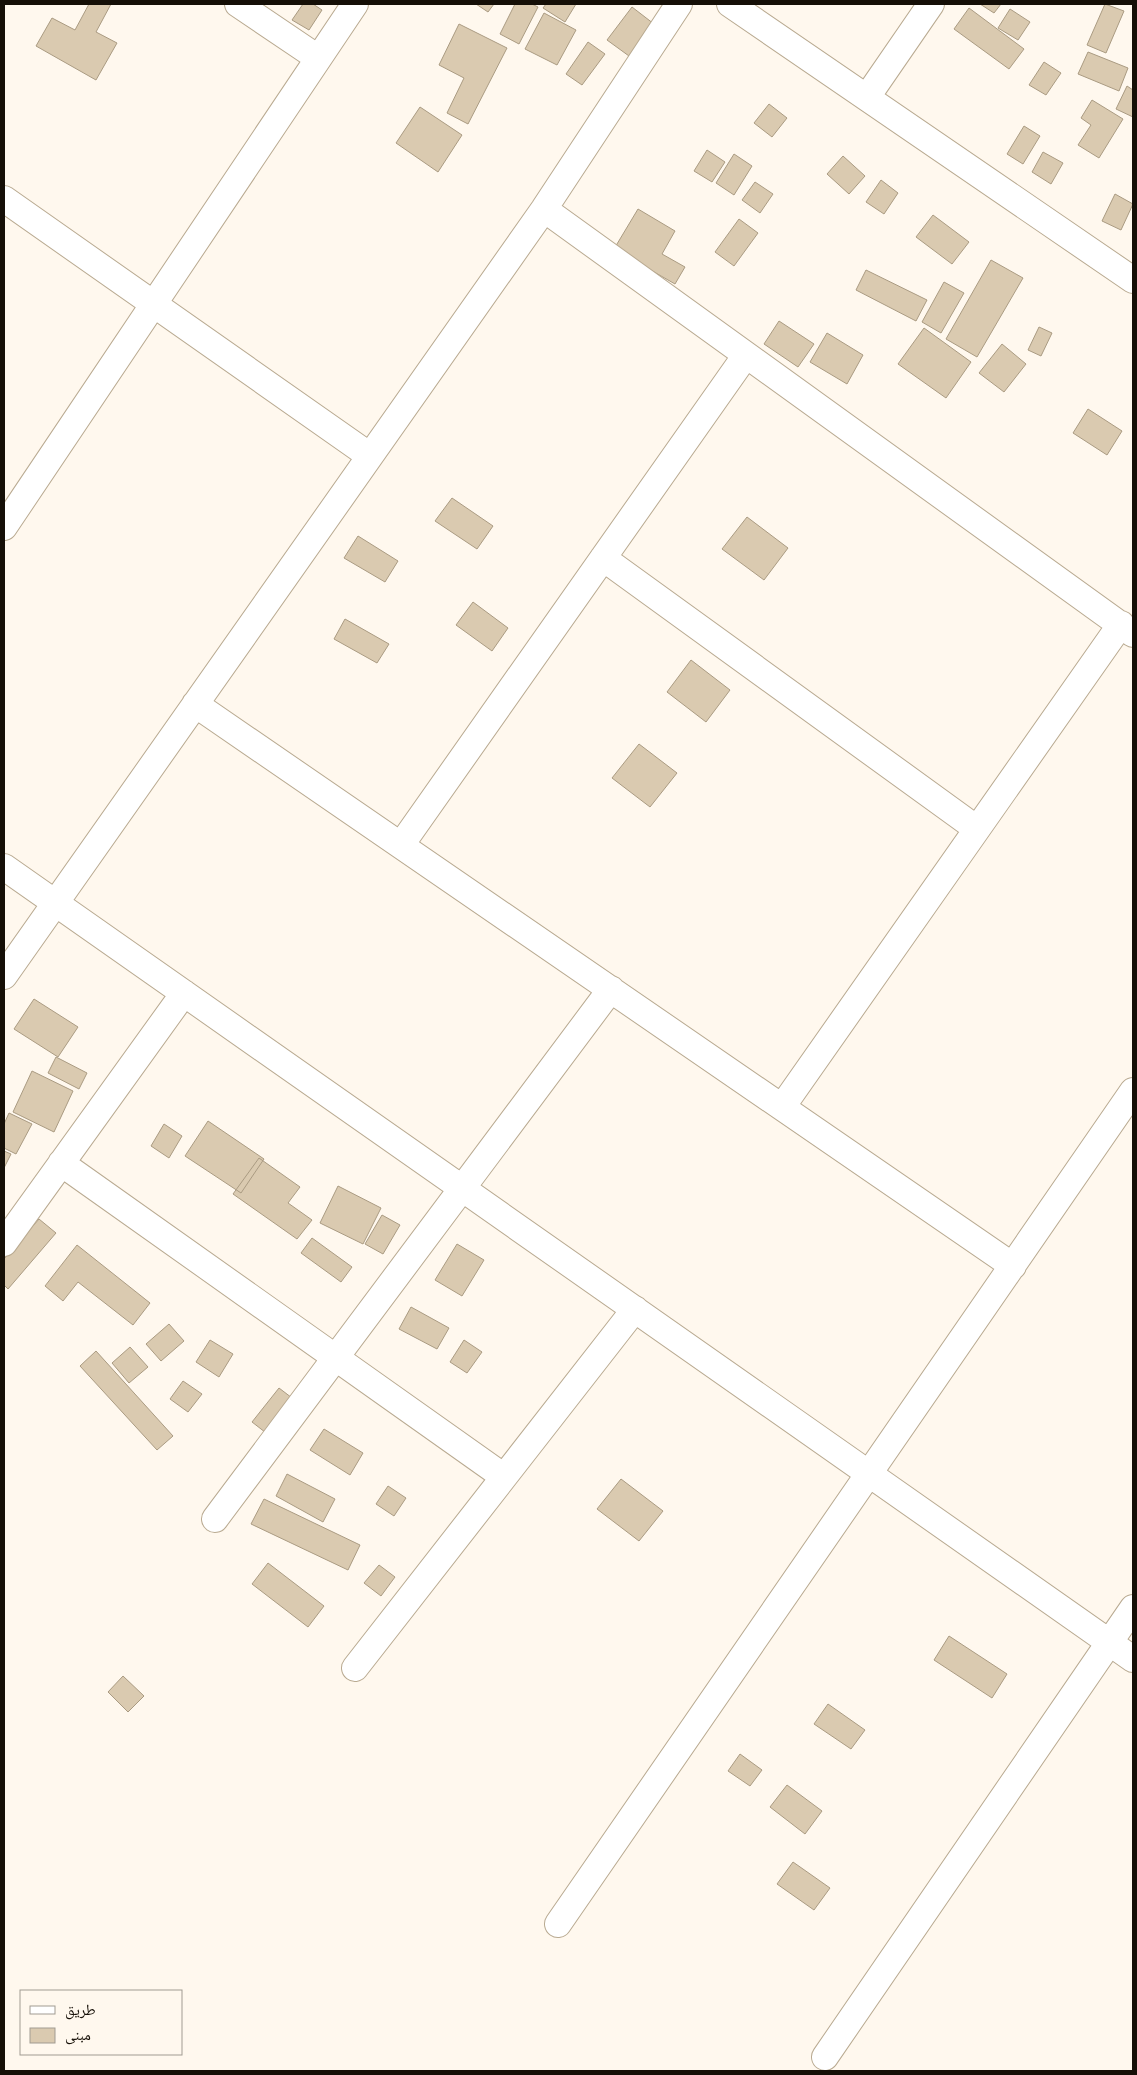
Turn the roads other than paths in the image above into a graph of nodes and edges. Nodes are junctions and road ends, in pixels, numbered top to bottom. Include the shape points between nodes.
1 (238, 4) edge
2 (355, 4) edge
3 (679, 4) edge
4 (730, 4) edge
5 (931, 4) edge
6 (318, 58) junction
7 (867, 98) junction
8 (4, 199) edge
9 (544, 209) junction
10 (1133, 280) edge
11 (153, 304) junction
12 (746, 355) junction
13 (370, 456) junction
14 (4, 525) edge
15 (603, 558) junction
16 (1127, 629) edge
17 (195, 704) junction
18 (977, 829) junction
19 (401, 845) junction
20 (4, 867) edge
21 (55, 903) junction
22 (4, 976) edge
23 (611, 989) junction
24 (184, 993) junction
25 (1132, 1096) edge
26 (782, 1107) junction
27 (61, 1163) junction
28 (462, 1188) junction
29 (4, 1243) edge
30 (1013, 1266) junction
31 (635, 1310) junction
32 (336, 1358) junction
33 (869, 1474) junction
34 (504, 1477) junction
35 (215, 1519) dead end
36 (1133, 1608) edge
37 (1110, 1643) junction
38 (1133, 1659) edge
39 (355, 1668) dead end
40 (558, 1924) dead end
41 (825, 2057) dead end

1 - 6 street
2 - 6 street
3 - 9 street
4 - 7 street
5 - 7 street
6 - 11 street
7 - 10 street
8 - 11 street
9 - 12 street
9 - 13 street
11 - 13 street
11 - 14 street
12 - 15 street
12 - 16 street
13 - 17 street
15 - 18 street
15 - 19 street
16 - 18 street
17 - 19 street
17 - 21 street
18 - 26 street
19 - 23 street
20 - 21 street
21 - 22 street
21 - 24 street
23 - 26 street
23 - 28 street
24 - 27 street
24 - 28 street
25 - 30 street
26 - 30 street
27 - 29 street
27 - 32 street
28 - 31 street
28 - 32 street
30 - 33 street
31 - 33 street
31 - 34 street
32 - 34 street
32 - 35 street
33 - 37 street
33 - 40 street
34 - 39 street
36 - 37 street
37 - 38 street
37 - 41 street

